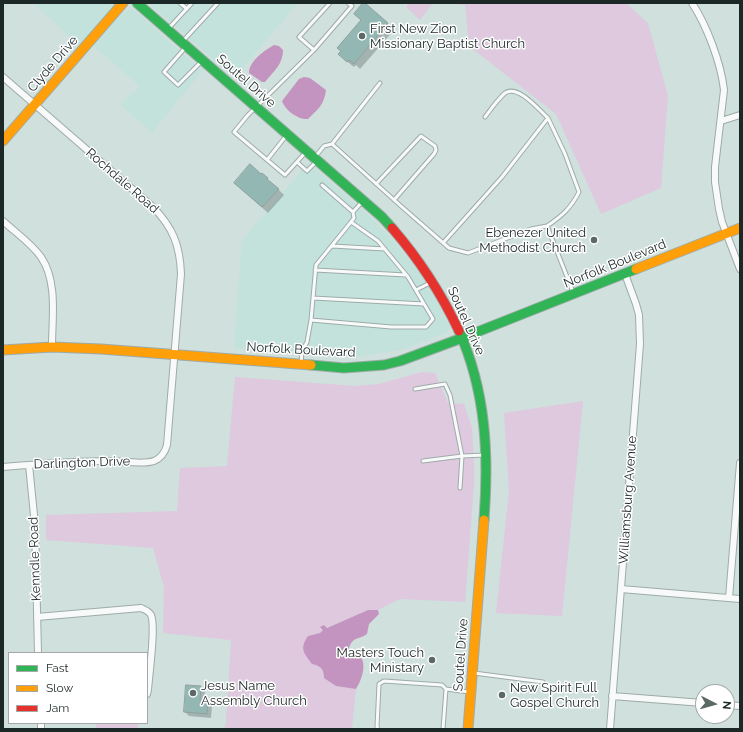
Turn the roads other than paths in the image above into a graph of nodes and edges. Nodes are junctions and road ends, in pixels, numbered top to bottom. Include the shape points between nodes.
1 (123, 3) edge
2 (137, 3) edge
3 (180, 3) edge
4 (192, 3) edge
5 (218, 3) edge
6 (330, 3) edge
7 (348, 3) edge
8 (692, 3) edge
9 (187, 8) junction
10 (167, 29) junction
11 (184, 44) junction
12 (314, 50) junction
13 (202, 60) junction
14 (3, 77) edge
15 (380, 83) dead end
16 (35, 105) junction
17 (256, 107) junction
18 (740, 115) edge
19 (485, 117) dead end
20 (548, 118) junction
21 (721, 121) junction
22 (287, 134) junction
23 (3, 141) edge
24 (332, 144) junction
25 (306, 151) junction
26 (316, 159) junction
27 (267, 160) junction
28 (296, 162) junction
29 (376, 184) junction
30 (322, 186) dead end
31 (363, 200) junction
32 (394, 200) junction
33 (353, 212) junction
34 (3, 222) edge
35 (352, 222) junction
36 (547, 226) junction
37 (740, 228) edge
38 (726, 233) junction
39 (443, 242) junction
40 (332, 246) junction
41 (384, 249) junction
42 (740, 269) edge
43 (315, 270) junction
44 (625, 274) junction
45 (406, 275) junction
46 (433, 281) junction
47 (416, 290) junction
48 (573, 294) junction
49 (313, 298) junction
50 (424, 304) junction
51 (311, 320) junction
52 (462, 338) junction
53 (52, 347) junction
54 (3, 350) edge
55 (174, 355) junction
56 (301, 365) junction
57 (415, 389) dead end
58 (462, 456) junction
59 (487, 456) junction
60 (161, 458) joint
61 (423, 461) dead end
62 (740, 463) edge
63 (29, 465) junction
64 (3, 467) edge
65 (460, 488) dead end
66 (621, 589) junction
67 (729, 598) junction
68 (740, 599) edge
69 (36, 617) junction
70 (38, 652) edge
71 (472, 672) junction
72 (543, 682) dead end
73 (446, 689) junction
74 (148, 690) edge
75 (471, 692) junction
76 (612, 696) junction
77 (695, 702) edge
78 (378, 729) edge
79 (443, 729) edge
80 (468, 729) edge
81 (610, 729) edge

1 - 16 street, Clyde Drive
2 - 10 street, Soutel Drive
3 - 9 lane
4 - 9 lane
5 - 11 lane
6 - 12 lane via 299,37
7 - 12 lane via 352,6
8 - 21 street via 705,28 723,78
9 - 10 lane
10 - 11 street, Soutel Drive
11 - 13 street, Soutel Drive
11 - 13 lane via 164,72 178,85
12 - 17 lane
13 - 17 street, Soutel Drive
14 - 16 street, Rochdale Road
15 - 24 lane
16 - 23 street, Clyde Drive
16 - 55 street, Rochdale Road via 153,207 169,226 176,242 181,274
17 - 22 street, Soutel Drive
17 - 27 lane via 241,121 234,132
18 - 21 street
19 - 20 lane via 506,93 512,90 520,92
20 - 36 lane via 579,192 573,205
20 - 39 lane via 502,176
21 - 38 street via 715,182
22 - 25 street, Soutel Drive
22 - 27 lane
24 - 26 lane via 324,146
24 - 29 lane
25 - 26 street, Soutel Drive
25 - 28 lane
26 - 28 lane via 307,172
26 - 31 street, Soutel Drive
27 - 28 lane via 285,175
29 - 32 lane
29 - 32 lane via 421,136 435,146 434,154
30 - 33 lane
31 - 33 lane
31 - 46 street, Soutel Drive via 401,237
32 - 39 lane
33 - 35 lane
34 - 53 street via 33,248 47,267 52,286
35 - 40 lane
35 - 41 lane via 378,241
36 - 39 lane via 531,229 468,253 449,248
36 - 48 lane
37 - 38 street, Norfolk Boulevard
38 - 42 street
38 - 44 street, Norfolk Boulevard
40 - 41 lane
40 - 43 lane via 316,265
41 - 45 lane
43 - 45 lane
43 - 49 lane
44 - 48 street, Norfolk Boulevard
44 - 66 street, Williamsburg Avenue via 636,304 640,330
45 - 47 lane
46 - 47 lane
46 - 52 street, Soutel Drive via 449,308
47 - 50 lane
48 - 52 street, Norfolk Boulevard
49 - 50 lane
49 - 51 lane
50 - 51 lane via 434,319 426,327 391,327
51 - 56 lane via 307,342 302,351
52 - 56 street, Norfolk Boulevard via 384,365 344,368
52 - 59 street, Soutel Drive via 481,401
53 - 54 street, Norfolk Boulevard
53 - 55 street, Norfolk Boulevard
55 - 56 street, Norfolk Boulevard
55 - 60 street, Rochdale Road via 167,445
57 - 58 lane via 445,384 450,395
58 - 59 lane
58 - 61 lane
58 - 65 lane
59 - 71 street, Soutel Drive
60 - 63 street, Darlington Drive via 148,463 86,461
62 - 67 street
63 - 64 street, Darlington Drive
63 - 69 street, Kenndle Road via 34,525
66 - 67 street
66 - 76 street, Williamsburg Avenue
67 - 68 street
69 - 70 street, Kenndle Road
69 - 74 street via 141,608 146,610 150,613 153,625
71 - 72 lane
71 - 75 street, Soutel Drive
73 - 75 lane
73 - 78 lane via 442,685 384,681 379,684
73 - 79 lane
75 - 80 street, Soutel Drive
76 - 77 street
76 - 81 street, Williamsburg Avenue

